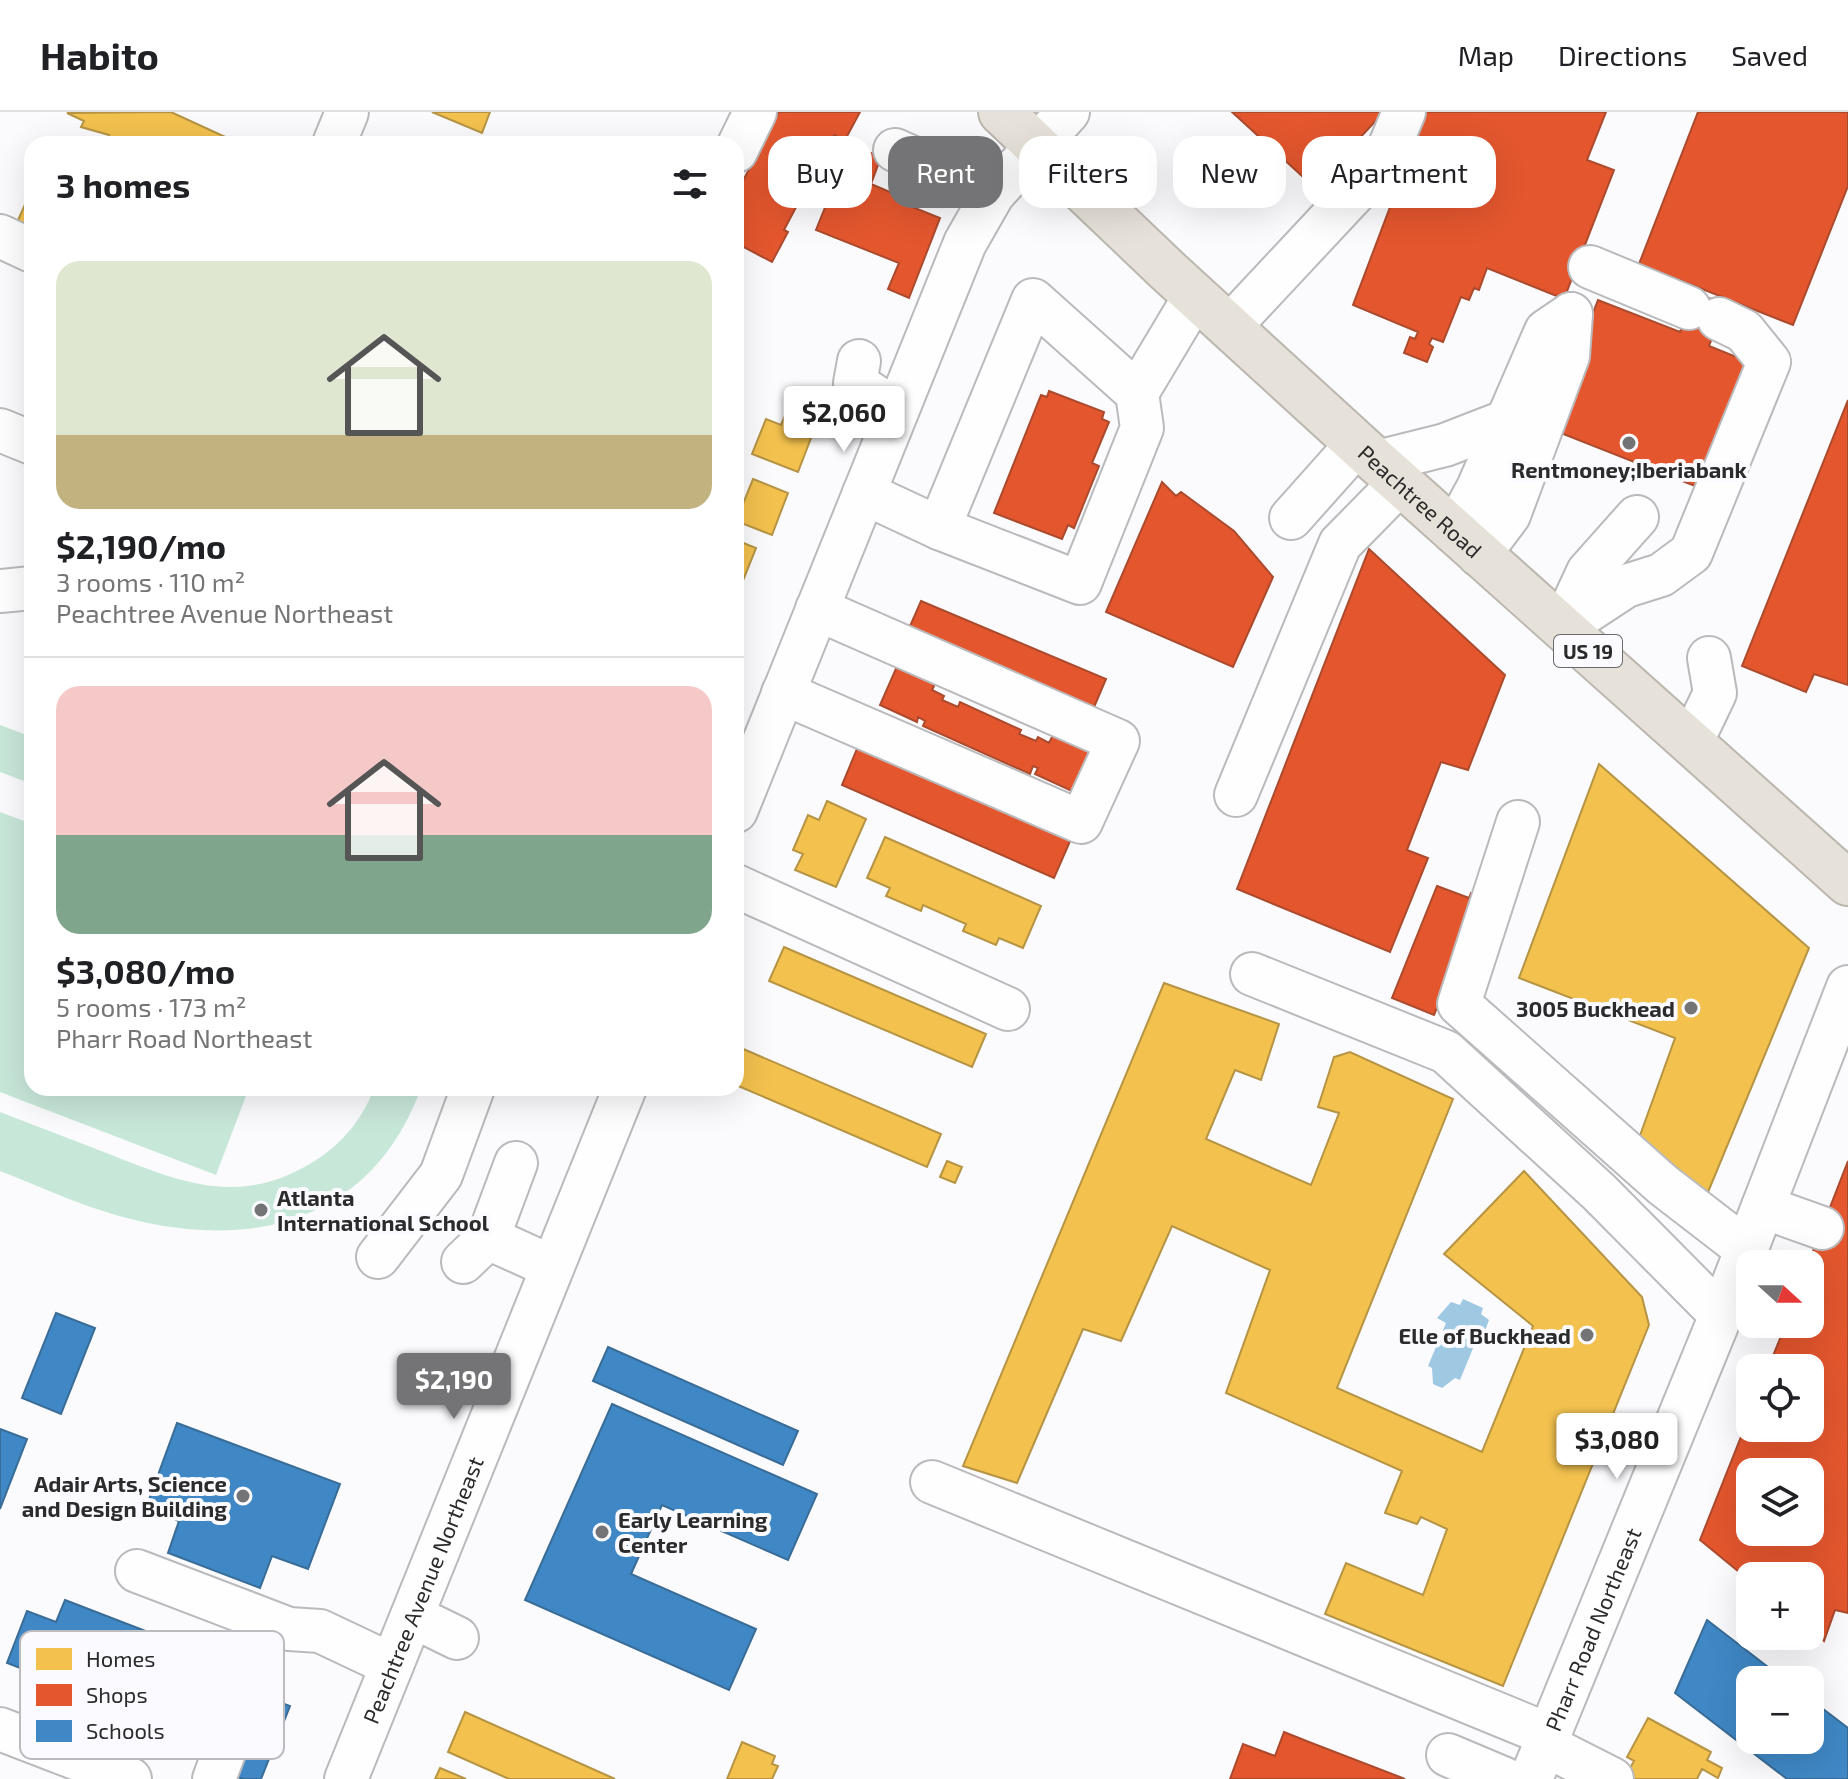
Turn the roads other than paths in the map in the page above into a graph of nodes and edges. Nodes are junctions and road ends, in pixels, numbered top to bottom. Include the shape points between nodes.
1 (347, 112) edge
2 (755, 112) edge
3 (1001, 112) edge
4 (1068, 112) edge
5 (1404, 112) edge
6 (337, 136) edge
7 (743, 136) edge
8 (1025, 136) edge
9 (1046, 136) edge
10 (1019, 166) edge
11 (1003, 183) edge
12 (985, 208) edge
13 (1101, 208) edge
14 (0, 236) edge
15 (24, 247) edge
16 (1590, 267) dead end
17 (1195, 296) junction
18 (1229, 327) junction
19 (859, 361) dead end
20 (1104, 363) junction
21 (1137, 393) junction
22 (897, 411) junction
23 (1507, 421) junction
24 (0, 430) edge
25 (24, 440) edge
26 (1378, 463) junction
27 (864, 493) junction
28 (1291, 518) dead end
29 (939, 528) junction
30 (1467, 544) junction
31 (1626, 586) junction
32 (24, 589) edge
33 (0, 591) edge
34 (817, 609) junction
35 (1562, 628) junction
36 (1709, 658) dead end
37 (783, 693) junction
38 (1691, 743) junction
39 (744, 791) edge
40 (1236, 795) dead end
41 (1518, 822) dead end
42 (1848, 883) edge
43 (744, 890) edge
44 (1252, 974) dead end
45 (1848, 987) edge
46 (1008, 1009) dead end
47 (470, 1096) edge
48 (622, 1096) edge
49 (516, 1163) dead end
50 (1763, 1207) junction
51 (1822, 1228) dead end
52 (1746, 1249) junction
53 (378, 1257) dead end
54 (552, 1267) junction
55 (1721, 1315) junction
56 (932, 1482) dead end
57 (137, 1571) dead end
58 (412, 1616) junction
59 (457, 1638) dead end
60 (392, 1665) junction
61 (0, 1729) edge
62 (20, 1737) edge
63 (1542, 1753) edge
64 (1448, 1755) dead end
65 (78, 1759) edge
66 (222, 1759) edge
67 (130, 1779) edge
68 (214, 1779) edge
69 (346, 1779) edge
70 (1505, 1779) edge
71 (1612, 1779) edge

1 - 6 street
2 - 7 street
3 - 8 highway, Peachtree Road / US 19
4 - 9 street
5 - 18 street via 1373,173
10 - 11 street
12 - 22 street via 965,243
13 - 17 highway, Peachtree Road / US 19
14 - 15 street
16 - 31 street via 1709,308 1769,362 1691,553 1661,575
17 - 18 highway, Peachtree Road / US 19
17 - 20 street
17 - 21 street
18 - 26 highway, Peachtree Road / US 19
19 - 22 street via 855,383
20 - 21 street
20 - 29 street via 1033,300
21 - 29 street via 1142,428 1080,583
22 - 27 street
23 - 26 street
23 - 30 street
23 - 30 street via 1546,331 1571,314 1568,356 1509,515
24 - 25 street
26 - 28 street
26 - 30 highway, Peachtree Road / US 19
26 - 40 street
27 - 29 street
27 - 34 street
30 - 35 highway, Peachtree Road / US 19
31 - 35 street
31 - 35 street via 1637,549 1637,517 1588,572
32 - 33 street
34 - 37 street
34 - 37 street via 1118,741 1081,822
35 - 38 highway, Peachtree Road / US 19
36 - 38 street via 1715,693
37 - 39 street
38 - 42 highway, Peachtree Road / US 19
41 - 52 street via 1459,1004 1663,1185
43 - 46 street
44 - 55 street via 1446,1052 1587,1181
45 - 50 street, Pharr Road Northeast
47 - 53 street via 441,1175
48 - 54 street, Peachtree Avenue Northeast
49 - 54 street via 475,1250
50 - 51 street
50 - 52 street, Pharr Road Northeast
52 - 55 street, Pharr Road Northeast
54 - 58 street, Peachtree Avenue Northeast
55 - 63 street, Pharr Road Northeast
56 - 63 street
57 - 60 street via 289,1629 320,1631
58 - 59 street
58 - 60 street, Peachtree Avenue Northeast
60 - 69 street, Peachtree Avenue Northeast
61 - 62 street
63 - 71 street
64 - 70 street
65 - 67 street
66 - 68 street

